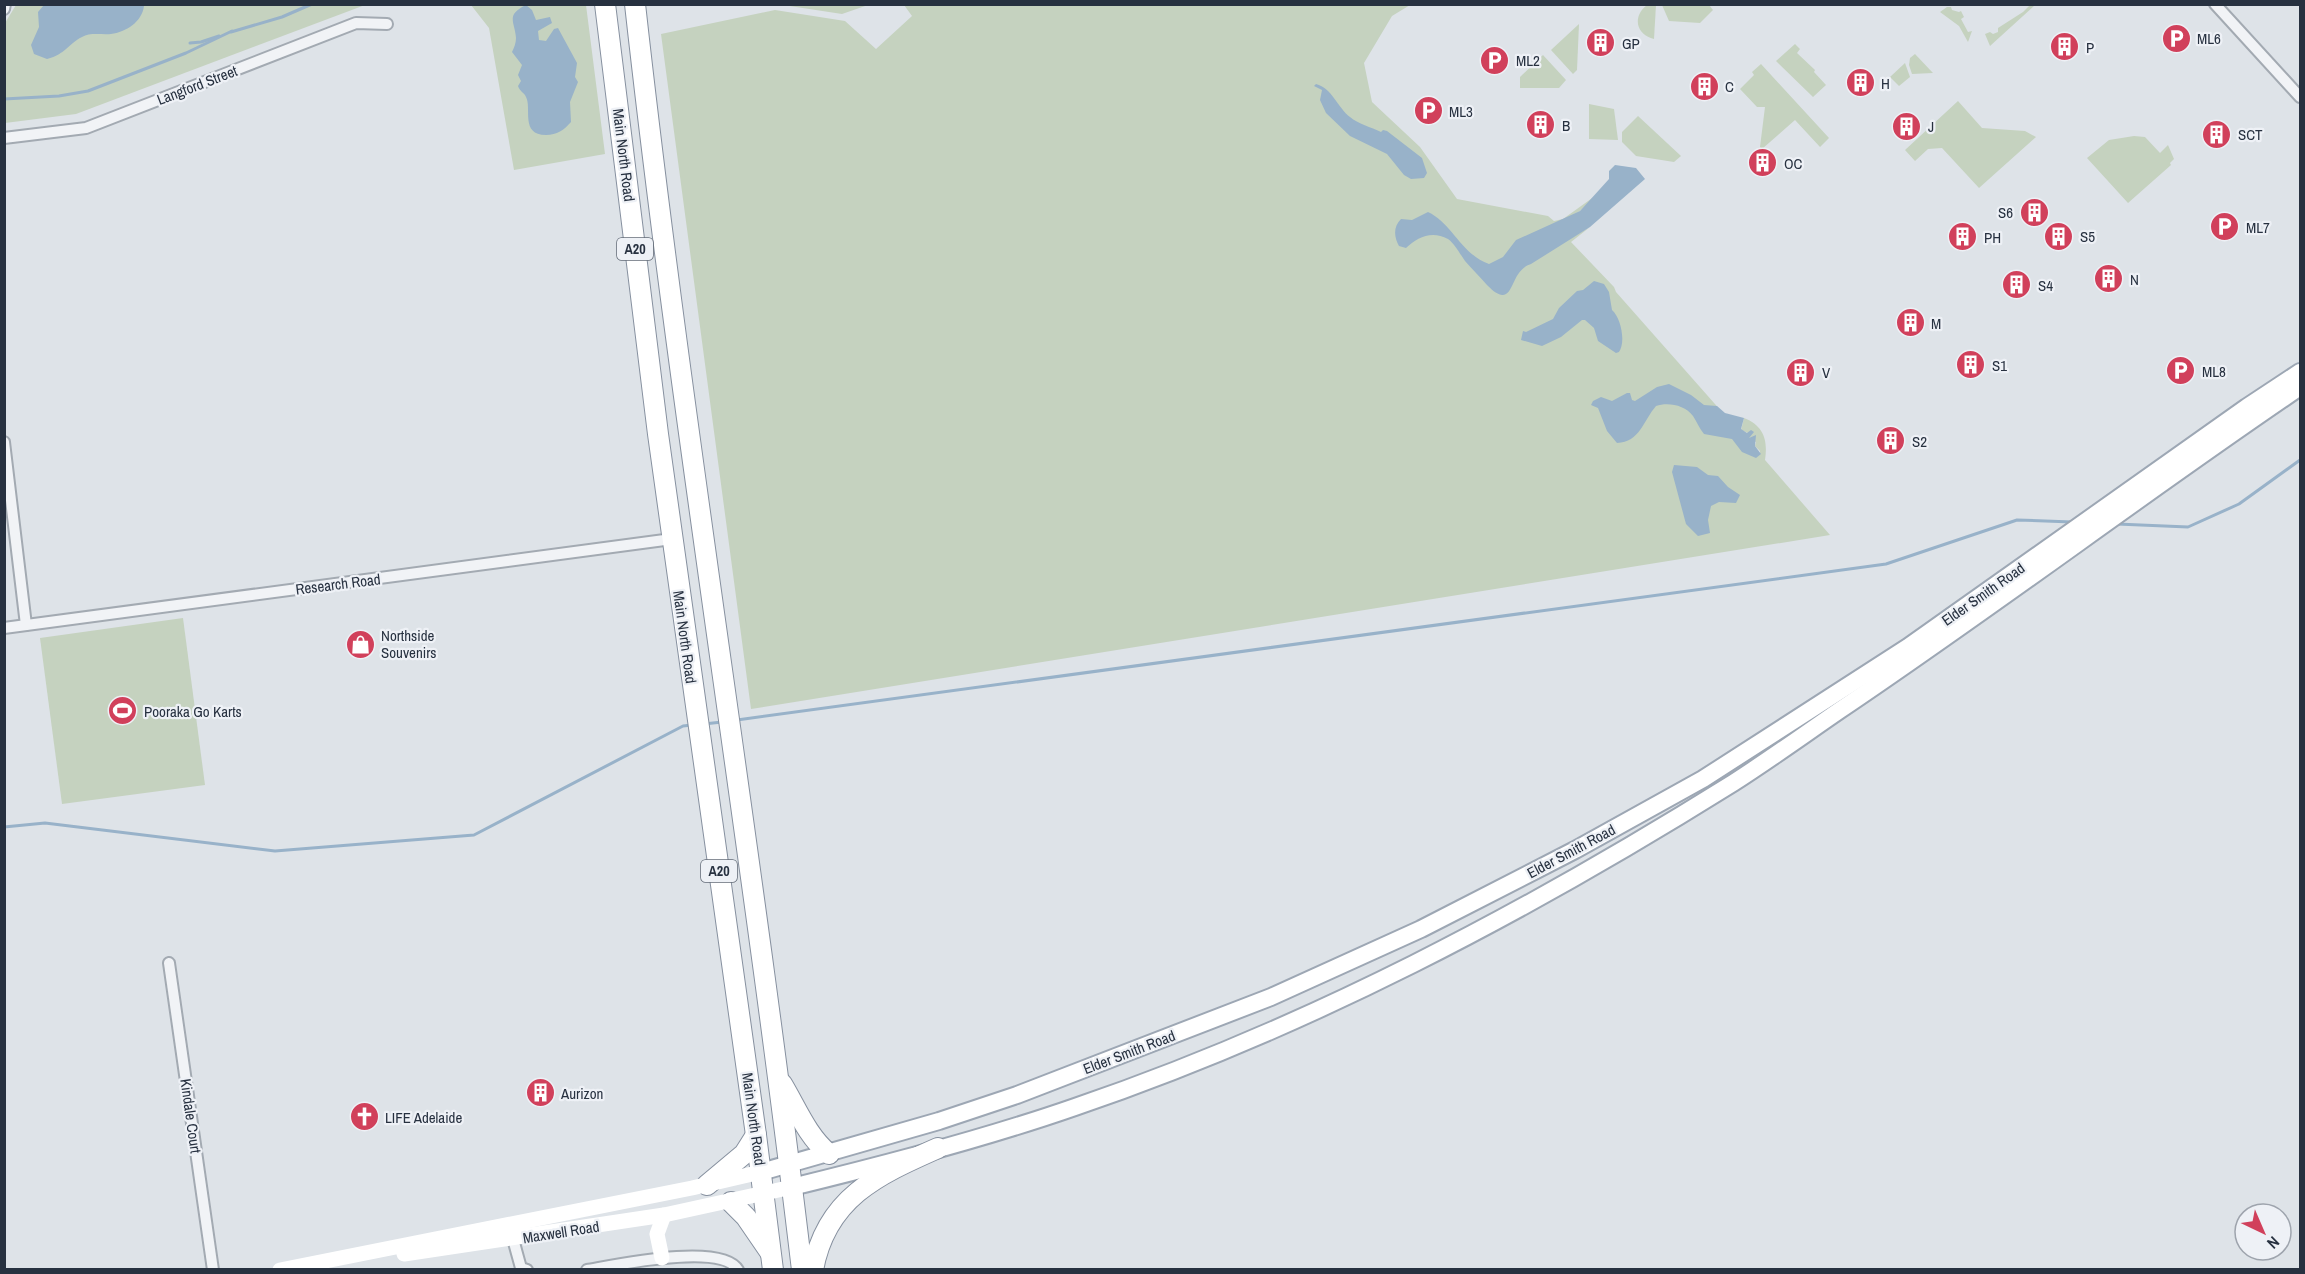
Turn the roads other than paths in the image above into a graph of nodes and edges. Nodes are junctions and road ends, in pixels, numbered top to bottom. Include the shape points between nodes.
1 (5, 4) edge
2 (604, 4) edge
3 (634, 4) edge
4 (2216, 4) edge
5 (4, 9) edge
6 (387, 24) dead end
7 (2301, 97) edge
8 (4, 138) edge
9 (2301, 372) edge
10 (2301, 387) edge
11 (4, 442) edge
12 (698, 501) junction
13 (2109, 512) junction
14 (672, 539) junction
15 (710, 591) junction
16 (26, 625) junction
17 (4, 628) edge
18 (1575, 850) junction
19 (1521, 877) junction
20 (1562, 885) junction
21 (169, 963) dead end
22 (779, 1079) junction
23 (756, 1135) junction
24 (938, 1148) junction
25 (829, 1154) junction
26 (789, 1165) junction
27 (761, 1172) junction
28 (706, 1185) junction
29 (792, 1187) junction
30 (764, 1195) junction
31 (731, 1202) junction
32 (607, 1205) junction
33 (664, 1215) junction
34 (610, 1224) junction
35 (513, 1232) junction
36 (662, 1258) junction
37 (772, 1262) edge
38 (213, 1269) edge
39 (280, 1269) edge
40 (527, 1269) edge
41 (587, 1269) edge
42 (738, 1269) edge
43 (802, 1269) edge
44 (813, 1269) edge

1 - 5 street
2 - 14 highway, Main North Road / A20
3 - 12 highway, Main North Road / A20
4 - 7 street
6 - 8 street, Langford Street via 357,23 86,128
9 - 13 main road, Elder Smith Road
10 - 13 main road, Elder Smith Road
11 - 16 street
12 - 14 highway via 686,531
12 - 15 highway, Main North Road / A20
13 - 18 main road, Elder Smith Road via 2064,537 1908,647 1703,779
13 - 20 main road, Elder Smith Road via 2081,540 1881,682 1736,780
14 - 15 highway via 691,556
14 - 16 street, Research Road
14 - 23 highway, Main North Road / A20
15 - 22 highway, Main North Road / A20
16 - 17 street, Research Road
18 - 19 main road, Elder Smith Road
18 - 20 main road via 1564,870
19 - 20 main road
19 - 25 main road, Elder Smith Road via 1271,997 1017,1095
20 - 24 main road, Elder Smith Road via 1409,967 1277,1028 1073,1108
21 - 38 street, Kindale Court
22 - 25 highway via 810,1132
22 - 26 highway, Main North Road / A20
23 - 27 highway, Main North Road / A20
23 - 28 highway via 744,1154
24 - 29 main road, Elder Smith Road
24 - 44 highway via 893,1168 851,1196 830,1222
25 - 26 main road, Elder Smith Road
26 - 27 main road, Elder Smith Road
26 - 29 highway, Main North Road / A20
27 - 28 street, Maxwell Road
27 - 30 highway, Main North Road / A20
28 - 32 street, Maxwell Road
29 - 30 street, Maxwell Road
29 - 43 highway, Main North Road / A20
30 - 31 street, Maxwell Road
30 - 37 highway, Main North Road / A20
31 - 33 street, Maxwell Road
31 - 37 highway via 746,1217
32 - 34 street
32 - 35 street, Maxwell Road
33 - 34 street, Maxwell Road
33 - 36 street via 657,1234
34 - 35 street, Maxwell Road
35 - 39 street, Maxwell Road
35 - 40 street via 521,1268
36 - 41 street
36 - 42 street via 710,1256

